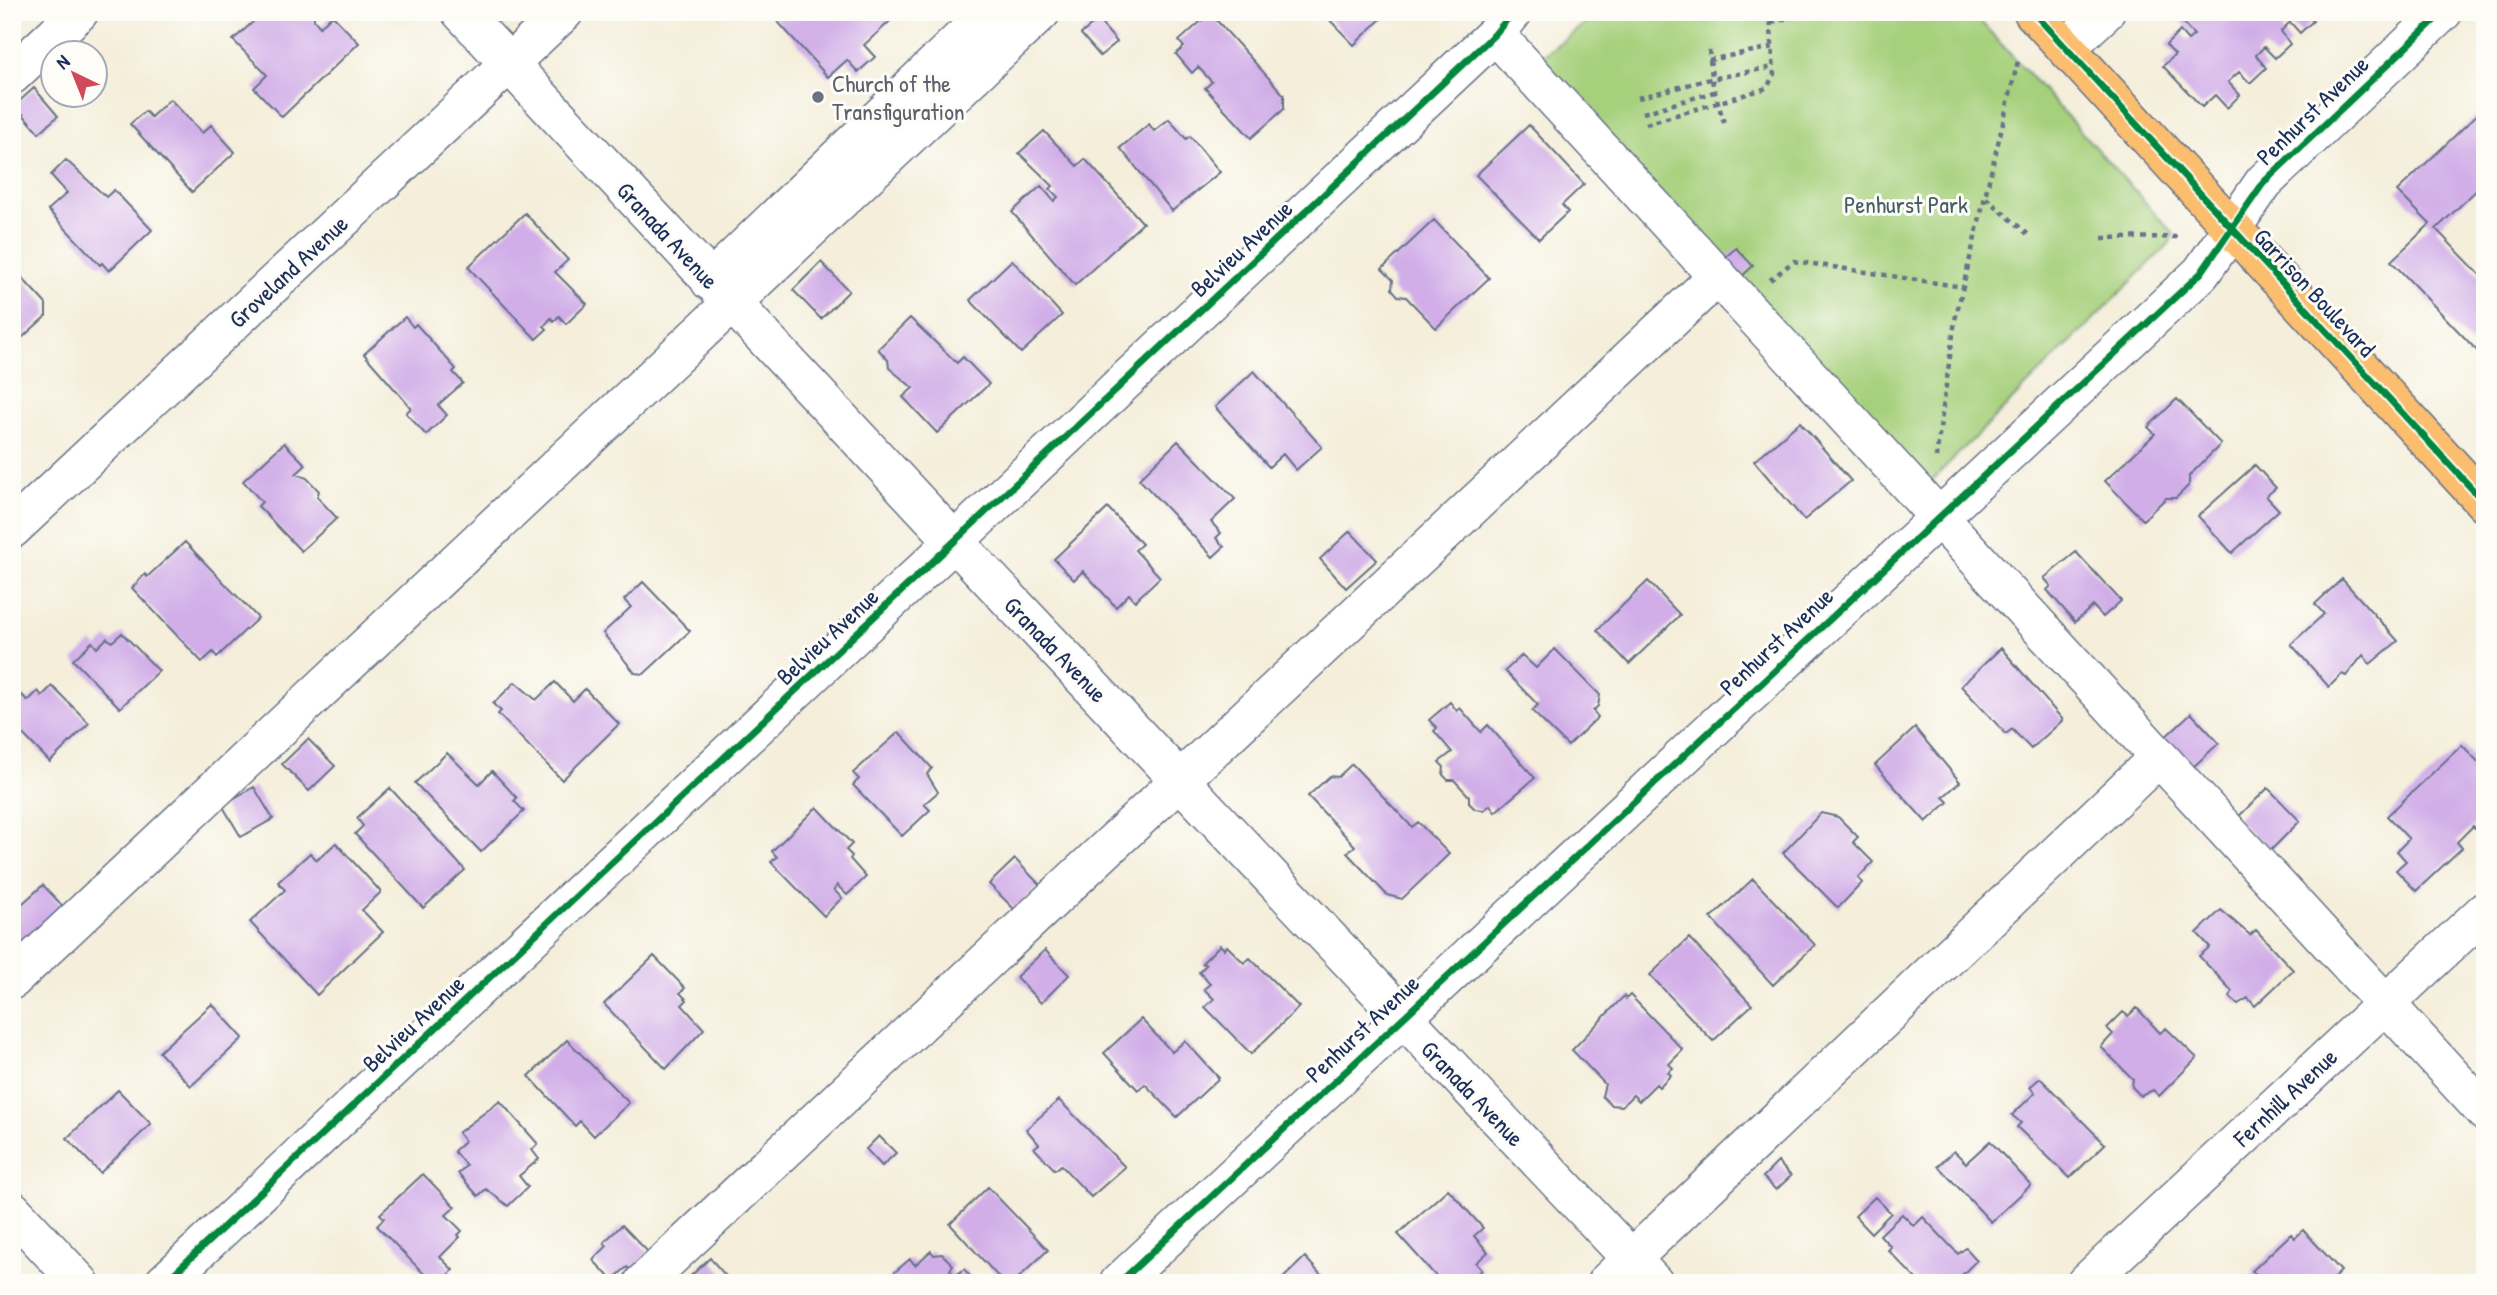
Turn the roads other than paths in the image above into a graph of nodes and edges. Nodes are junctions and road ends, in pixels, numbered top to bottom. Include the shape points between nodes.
1 (79, 12) edge
2 (461, 12) edge
3 (564, 12) edge
4 (989, 12) edge
5 (1041, 12) edge
6 (2033, 12) edge
7 (2105, 12) edge
8 (2443, 12) edge
9 (1504, 23) edge
10 (2066, 48) junction
11 (509, 64) junction
12 (12, 75) edge
13 (2230, 229) junction
14 (1718, 276) junction
15 (720, 291) junction
16 (2485, 503) edge
17 (1938, 516) junction
18 (12, 529) edge
19 (955, 542) junction
20 (2158, 758) junction
21 (1181, 780) junction
22 (2485, 911) edge
23 (12, 980) edge
24 (2386, 1003) junction
25 (1401, 1017) junction
26 (2485, 1112) edge
27 (12, 1210) edge
28 (1630, 1275) edge
29 (80, 1283) edge
30 (164, 1283) edge
31 (643, 1283) edge
32 (1119, 1283) edge
33 (2087, 1283) edge

1 - 12 street
2 - 11 street, Granada Avenue
3 - 11 street, Groveland Avenue
4 - 15 street
5 - 15 street
6 - 10 main road, Garrison Boulevard
7 - 10 street
8 - 13 street, Penhurst Avenue via 2264,183
9 - 14 street
9 - 19 street, Belvieu Avenue
10 - 13 main road, Garrison Boulevard
11 - 15 street, Granada Avenue
11 - 18 street, Groveland Avenue
13 - 16 main road, Garrison Boulevard
13 - 17 street, Penhurst Avenue via 2201,272
14 - 17 street
14 - 21 street
15 - 19 street, Granada Avenue
15 - 23 street
17 - 20 street
17 - 25 street, Penhurst Avenue
19 - 21 street, Granada Avenue
19 - 30 street, Belvieu Avenue
20 - 24 street
20 - 28 street
21 - 25 street, Granada Avenue
21 - 31 street
22 - 24 street, Fernhill Avenue
24 - 26 street
24 - 33 street, Fernhill Avenue
25 - 28 street, Granada Avenue
25 - 32 street, Penhurst Avenue
27 - 29 street

